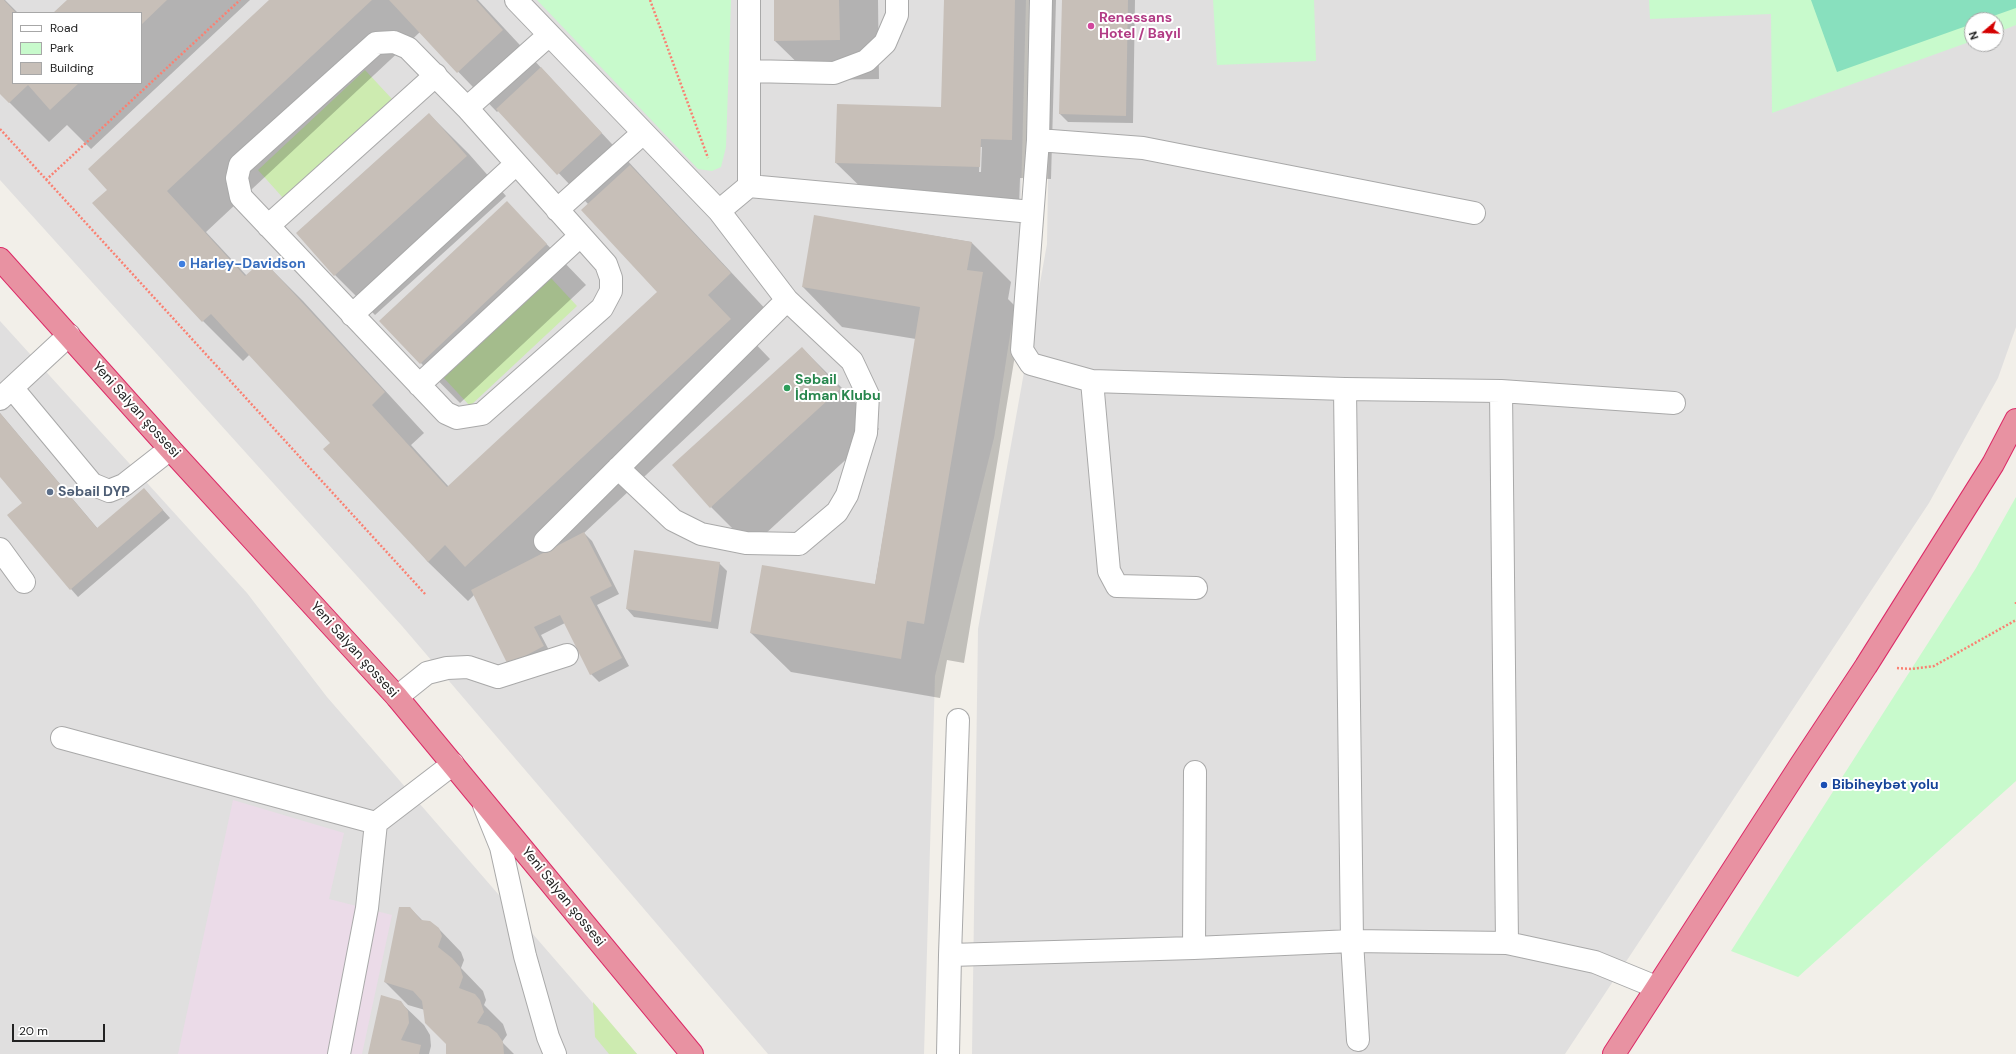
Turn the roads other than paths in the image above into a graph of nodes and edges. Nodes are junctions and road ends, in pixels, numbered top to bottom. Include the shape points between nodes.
1 (516, 0) edge
2 (749, 0) edge
3 (897, 0) edge
4 (1041, 0) edge
5 (549, 35) junction
6 (749, 71) junction
7 (436, 75) junction
8 (467, 108) junction
9 (643, 133) junction
10 (1038, 140) junction
11 (516, 164) junction
12 (749, 186) junction
13 (558, 210) junction
14 (719, 212) junction
15 (1032, 212) junction
16 (1474, 213) dead end
17 (268, 226) junction
18 (580, 236) junction
19 (0, 259) edge
20 (787, 300) junction
21 (352, 315) junction
22 (69, 335) junction
23 (1092, 381) junction
24 (419, 385) junction
25 (1345, 389) junction
26 (1501, 391) junction
27 (7, 394) edge
28 (1674, 403) dead end
29 (2016, 420) edge
30 (170, 449) junction
31 (618, 468) junction
32 (545, 541) dead end
33 (0, 549) edge
34 (24, 582) dead end
35 (1196, 588) dead end
36 (567, 655) dead end
37 (397, 697) junction
38 (958, 720) dead end
39 (62, 738) dead end
40 (453, 764) junction
41 (1195, 772) dead end
42 (480, 795) junction
43 (376, 824) junction
44 (1352, 941) junction
45 (1506, 943) junction
46 (1194, 948) junction
47 (950, 955) junction
48 (1656, 987) junction
49 (1358, 1040) dead end
50 (339, 1054) edge
51 (555, 1054) edge
52 (692, 1054) edge
53 (948, 1054) edge
54 (1614, 1054) edge

1 - 5 street
2 - 6 street
3 - 6 street via 897,15 885,43 866,61 834,73
4 - 10 street
5 - 8 street
5 - 9 street
6 - 12 street
7 - 8 street
7 - 17 street
7 - 17 street via 408,48 394,42 376,43 240,165 237,178 241,197
8 - 11 street
9 - 13 street
9 - 14 street
10 - 15 street
10 - 16 street via 1143,148
11 - 13 street
11 - 21 street
12 - 14 street
12 - 15 street
13 - 18 street
14 - 20 street
15 - 23 street via 1022,350 1032,364
17 - 21 street
18 - 24 street
18 - 24 street via 606,264 611,278 611,291 602,308 482,414 457,418 446,413
19 - 22 highway, Yeni Salyan şossesi
20 - 31 street
20 - 31 street via 852,362 868,395 866,433 847,495 837,512 799,544 746,543 701,534 673,520
21 - 24 street
22 - 27 street
22 - 30 highway, Yeni Salyan şossesi
23 - 25 street
23 - 35 street via 1109,571 1116,586
25 - 26 street
25 - 44 street
26 - 28 street
26 - 45 street
27 - 30 street via 92,484 109,491 124,486
29 - 48 highway via 1993,464 1866,666
30 - 37 highway, Yeni Salyan şossesi
31 - 32 street
33 - 34 street
36 - 37 street via 498,677 468,667 447,668 427,673
37 - 40 highway, Yeni Salyan şossesi
38 - 47 street
39 - 43 street
40 - 42 highway, Yeni Salyan şossesi
40 - 43 street
41 - 46 street
42 - 51 street via 501,847 525,956
42 - 52 highway, Yeni Salyan şossesi
43 - 50 street via 367,908
44 - 45 street
44 - 46 street
44 - 49 street
45 - 48 street via 1595,962
46 - 47 street
47 - 53 street
48 - 54 highway

